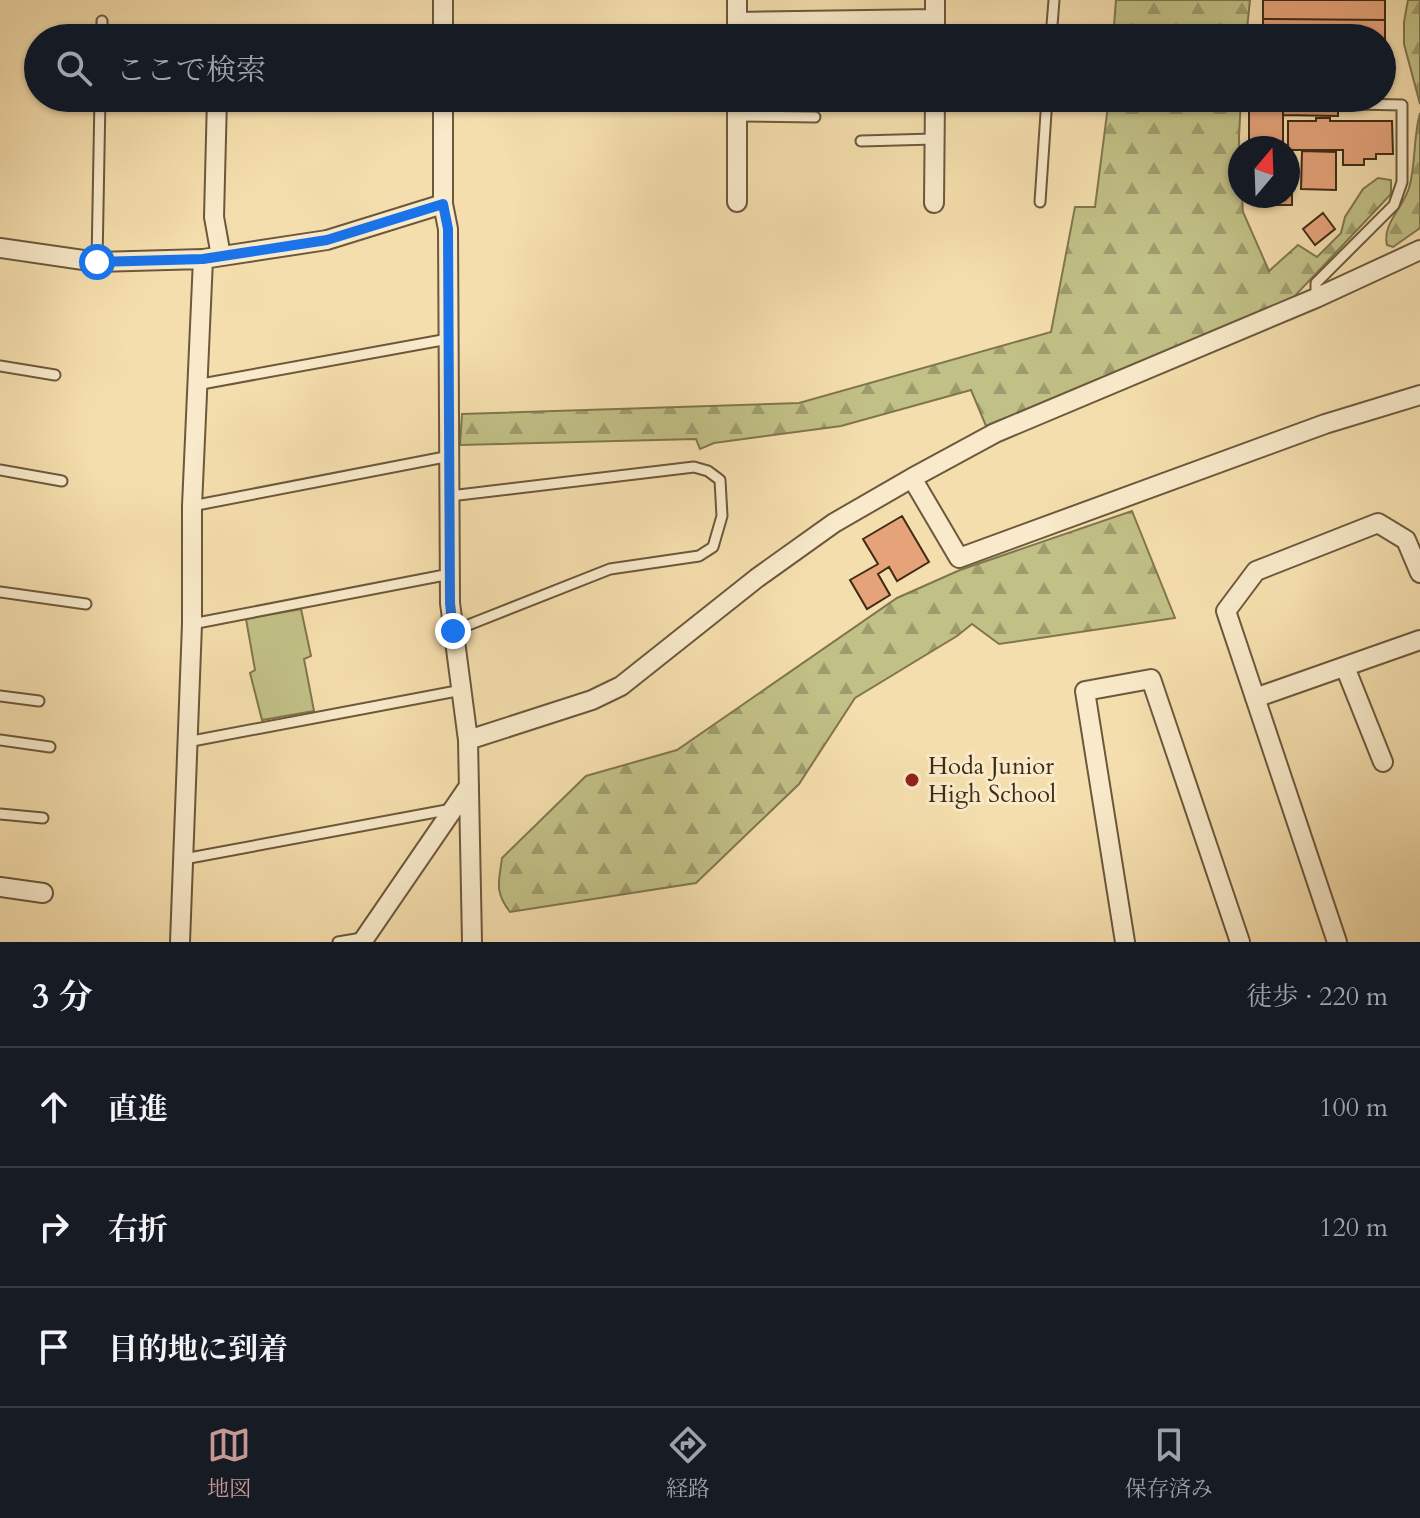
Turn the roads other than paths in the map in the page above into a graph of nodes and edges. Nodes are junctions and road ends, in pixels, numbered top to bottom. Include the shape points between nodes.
1 (443, 0) edge
2 (737, 0) edge
3 (1054, 0) edge
4 (935, 19) edge
5 (443, 24) edge
6 (737, 24) edge
7 (845, 24) edge
8 (1052, 24) edge
9 (1396, 105) edge
10 (100, 112) edge
11 (217, 112) edge
12 (443, 112) edge
13 (737, 112) edge
14 (776, 112) edge
15 (935, 112) edge
16 (1046, 112) edge
17 (815, 117) dead end
18 (934, 139) junction
19 (861, 141) dead end
20 (737, 202) dead end
21 (1040, 202) dead end
22 (934, 203) dead end
23 (443, 204) junction
24 (0, 248) edge
25 (1420, 250) edge
26 (212, 257) junction
27 (97, 262) junction
28 (1316, 298) junction
29 (448, 339) junction
30 (0, 366) edge
31 (55, 375) dead end
32 (196, 385) junction
33 (1420, 395) edge
34 (450, 456) junction
35 (0, 470) edge
36 (912, 478) junction
37 (62, 481) dead end
38 (450, 496) junction
39 (192, 506) junction
40 (1420, 573) edge
41 (450, 574) junction
42 (0, 592) edge
43 (86, 604) dead end
44 (192, 624) junction
45 (453, 631) junction
46 (1420, 640) edge
47 (1345, 667) junction
48 (462, 690) junction
49 (0, 696) edge
50 (1255, 698) junction
51 (39, 701) dead end
52 (0, 740) edge
53 (468, 740) junction
54 (187, 742) junction
55 (50, 747) dead end
56 (1383, 762) dead end
57 (469, 786) junction
58 (453, 809) junction
59 (0, 814) edge
60 (43, 818) dead end
61 (184, 859) junction
62 (0, 887) edge
63 (43, 893) dead end
64 (364, 940) edge
65 (180, 942) edge
66 (338, 942) edge
67 (472, 942) edge
68 (1125, 942) edge
69 (1240, 942) edge
70 (1337, 942) edge

1 - 5 street
2 - 6 street
3 - 8 lane
4 - 7 street
9 - 28 lane via 1402,105 1402,182 1394,205 1316,283
10 - 27 lane
11 - 26 street
12 - 23 street
13 - 20 street
14 - 17 lane
15 - 18 street
16 - 21 lane
18 - 19 lane
18 - 22 street
23 - 26 street via 327,240
23 - 29 street via 448,229
24 - 27 street
25 - 28 street
26 - 27 street
26 - 32 street
28 - 36 street via 995,433
29 - 32 lane
29 - 34 street
30 - 31 lane
32 - 39 street
33 - 36 street via 1325,424 959,558
34 - 38 street
34 - 39 lane
35 - 37 lane
36 - 53 street via 796,550 621,686
38 - 41 street
38 - 45 lane via 694,467 720,480 722,516 713,547 699,556 610,569
39 - 44 street
40 - 50 street via 1406,540 1378,523 1256,571 1226,611
41 - 44 lane
41 - 45 street
42 - 43 lane
44 - 54 street
45 - 48 street
46 - 47 street
47 - 50 street
47 - 56 street
48 - 53 street
48 - 54 lane
49 - 51 lane
50 - 70 street
52 - 55 lane
53 - 57 street
54 - 61 street
57 - 58 street
57 - 67 street
58 - 61 lane
58 - 64 street
59 - 60 lane
61 - 65 street
62 - 63 street
64 - 66 lane
68 - 69 street via 1085,691 1151,679

